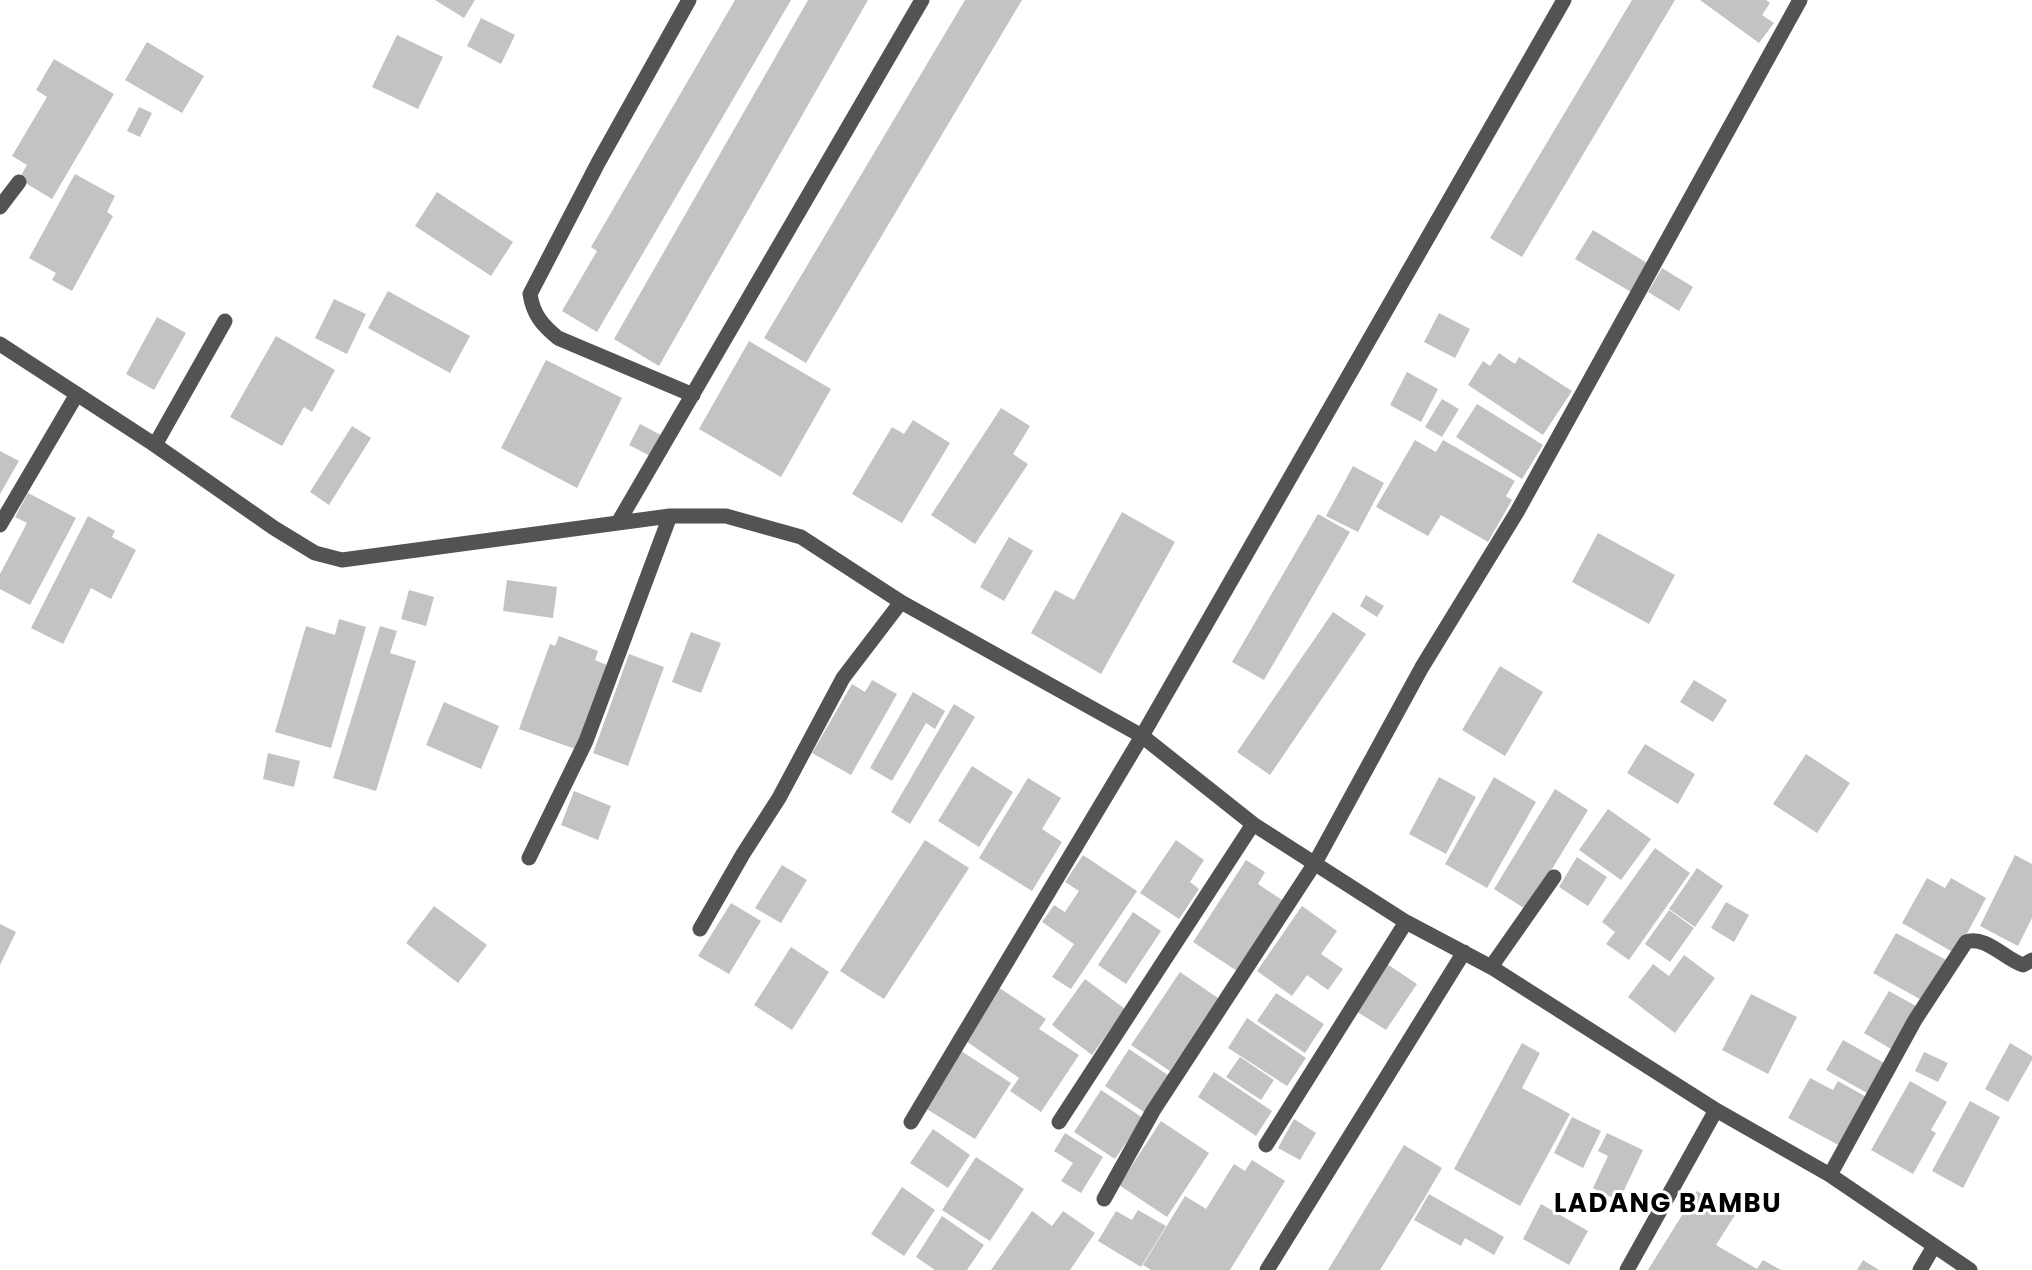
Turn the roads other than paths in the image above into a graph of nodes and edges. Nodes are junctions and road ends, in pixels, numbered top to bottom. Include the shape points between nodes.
1 (689, 0) edge
2 (922, 0) edge
3 (1564, 0) edge
4 (1800, 0) edge
5 (19, 182) dead end
6 (0, 207) edge
7 (225, 321) dead end
8 (0, 344) edge
9 (77, 394) junction
10 (693, 395) junction
11 (155, 445) junction
12 (669, 516) junction
13 (619, 521) junction
14 (0, 525) edge
15 (901, 602) junction
16 (1142, 736) junction
17 (1253, 824) junction
18 (529, 858) dead end
19 (1315, 863) junction
20 (1554, 877) dead end
21 (1406, 922) junction
22 (700, 929) dead end
23 (1464, 952) junction
24 (2032, 960) edge
25 (1491, 967) junction
26 (1716, 1110) junction
27 (911, 1122) dead end
28 (1059, 1122) dead end
29 (1266, 1145) dead end
30 (1830, 1175) junction
31 (1104, 1199) dead end
32 (1934, 1246) junction
33 (1267, 1270) edge
34 (1627, 1270) edge
35 (1920, 1270) edge
36 (1970, 1270) edge

1 - 10 street via 530,294 537,317 558,338
2 - 10 street
3 - 16 street
4 - 19 street via 1517,512 1422,667
5 - 6 street
7 - 11 street
8 - 9 street
9 - 11 street
9 - 14 street
10 - 13 street
11 - 13 street via 274,528 315,553 342,560
12 - 13 street
12 - 15 street via 726,516 801,537
12 - 18 street via 586,741
15 - 16 street
15 - 22 street via 843,678 779,798
16 - 17 street
16 - 27 street
17 - 19 street
17 - 28 street
19 - 21 street
19 - 31 street via 1153,1111
20 - 25 street
21 - 23 street
21 - 29 street
23 - 25 street
23 - 33 street
24 - 30 street via 2023,965 1980,940 1966,942 1915,1020
25 - 26 street
26 - 30 street
26 - 34 street
30 - 32 street
32 - 35 street
32 - 36 street

